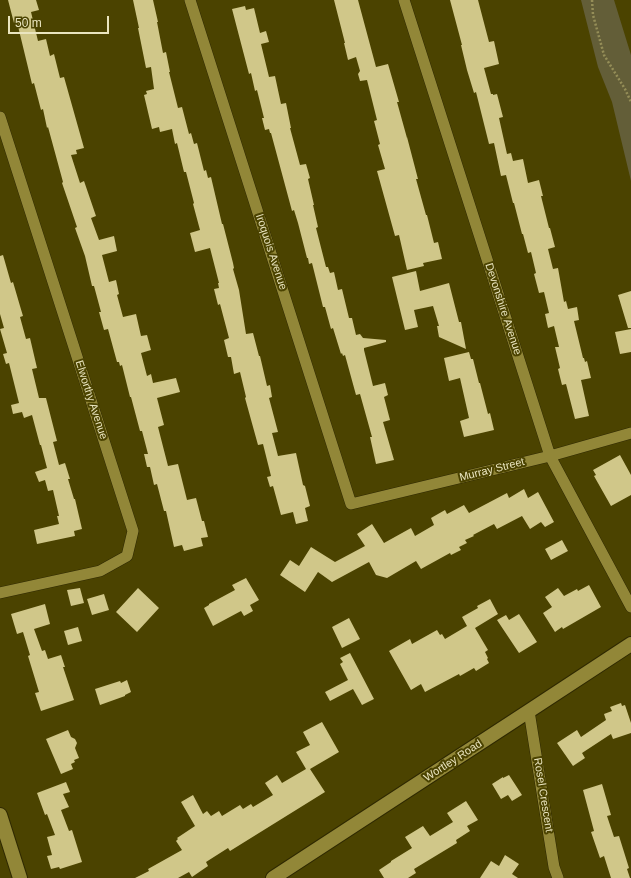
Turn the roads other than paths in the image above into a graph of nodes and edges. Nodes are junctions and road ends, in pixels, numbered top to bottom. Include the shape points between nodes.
1 (190, 0) edge
2 (404, 0) edge
3 (0, 117) edge
4 (631, 433) edge
5 (550, 456) junction
6 (351, 504) joint
7 (0, 593) edge
8 (631, 607) edge
9 (631, 644) edge
10 (529, 711) junction
11 (0, 815) edge
12 (20, 878) edge
13 (274, 878) edge
14 (558, 878) edge

1 - 6 street, Iroquois Avenue
2 - 5 street, Devonshire Avenue
3 - 7 street, Elworthy Avenue via 133,531 127,556 100,571
4 - 5 street, Murray Street
5 - 6 street, Murray Street
5 - 8 street, Devonshire Avenue
9 - 10 street, Wortley Road
10 - 13 street, Wortley Road
10 - 14 street, Rosel Crescent via 554,867
11 - 12 street

